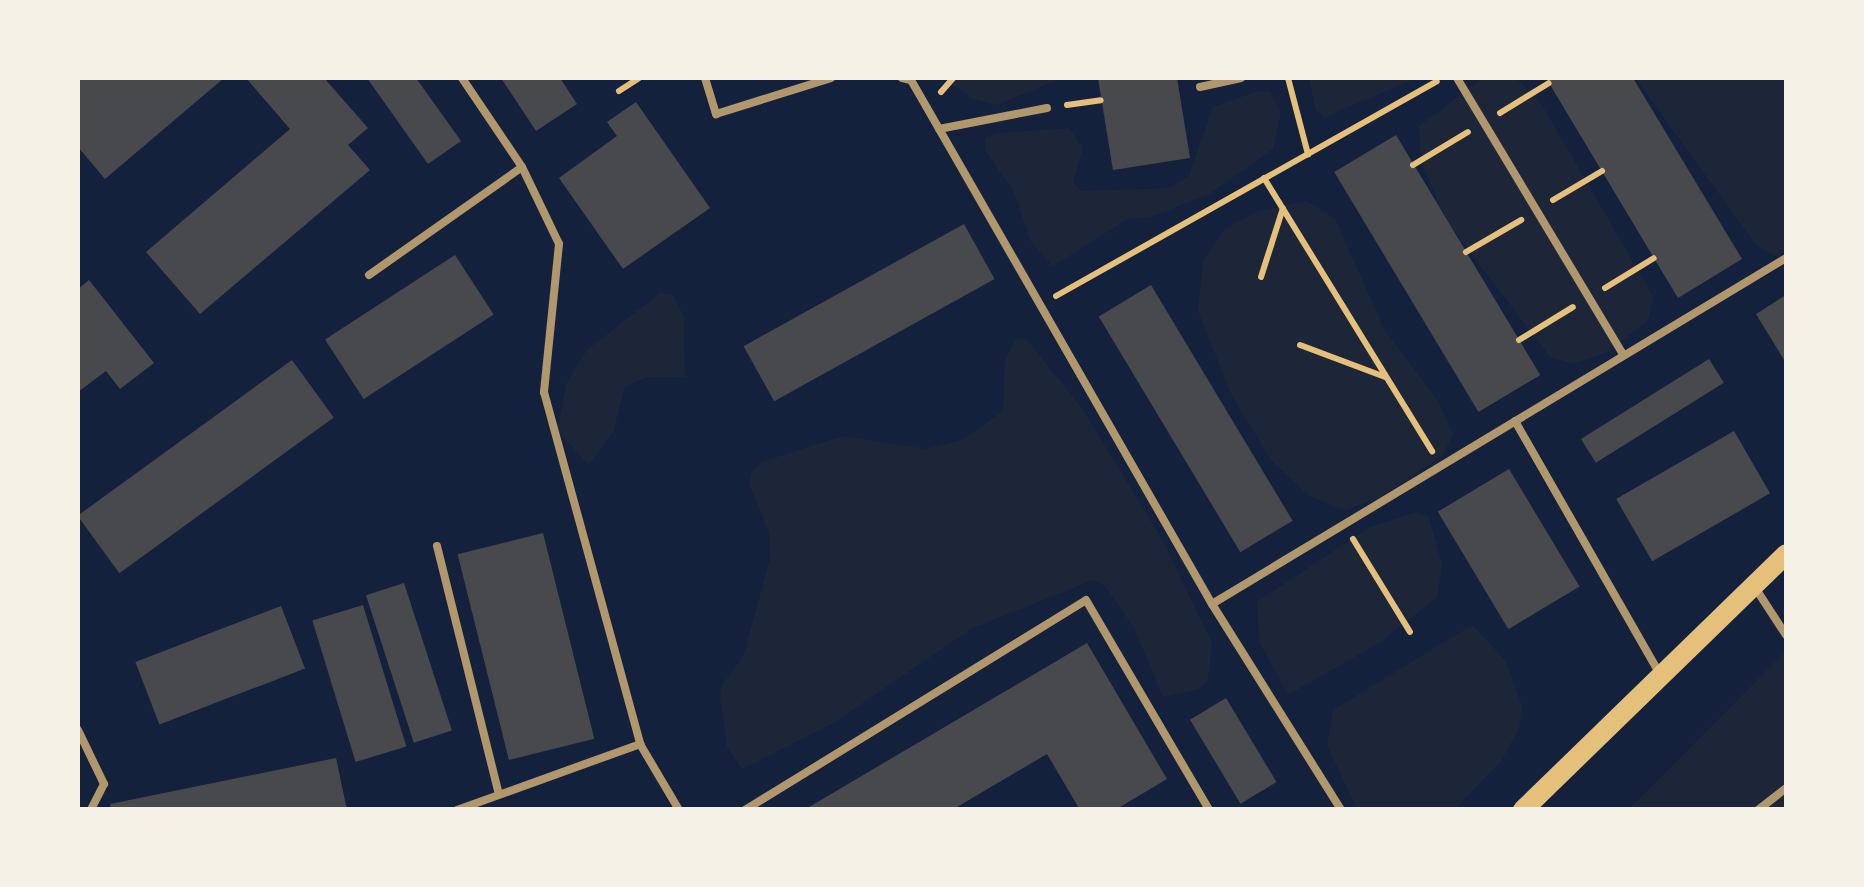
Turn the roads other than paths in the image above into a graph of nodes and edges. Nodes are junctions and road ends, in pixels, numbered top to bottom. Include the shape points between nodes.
1 (462, 78) edge
2 (705, 78) edge
3 (830, 78) edge
4 (902, 78) edge
5 (1241, 78) edge
6 (1457, 78) edge
7 (1200, 86) dead end
8 (1047, 108) road end
9 (939, 130) junction
10 (522, 167) junction
11 (1786, 258) edge
12 (369, 275) dead end
13 (1623, 354) junction
14 (1515, 420) junction
15 (437, 546) dead end
16 (1786, 554) edge
17 (1754, 585) junction
18 (1212, 604) junction
19 (1786, 634) edge
20 (1660, 674) junction
21 (78, 730) edge
22 (640, 744) junction
23 (1786, 788) edge
24 (499, 794) junction
25 (90, 810) edge
26 (457, 810) edge
27 (678, 810) edge
28 (745, 810) edge
29 (1209, 810) edge
30 (1341, 810) edge
31 (1523, 810) edge
32 (1758, 810) edge

1 - 10 lane
2 - 3 lane via 716,114
4 - 9 lane via 911,80
5 - 7 lane
6 - 13 lane
8 - 9 lane
9 - 18 lane
10 - 12 lane
10 - 22 lane via 558,244 544,392
11 - 13 lane
13 - 14 lane
14 - 18 lane
14 - 20 lane
15 - 24 lane
16 - 17 main road
17 - 19 lane
17 - 20 main road
18 - 30 lane
20 - 31 main road
21 - 25 lane via 104,784
22 - 24 lane
22 - 27 lane
23 - 32 lane
24 - 26 lane
28 - 29 lane via 1086,600

